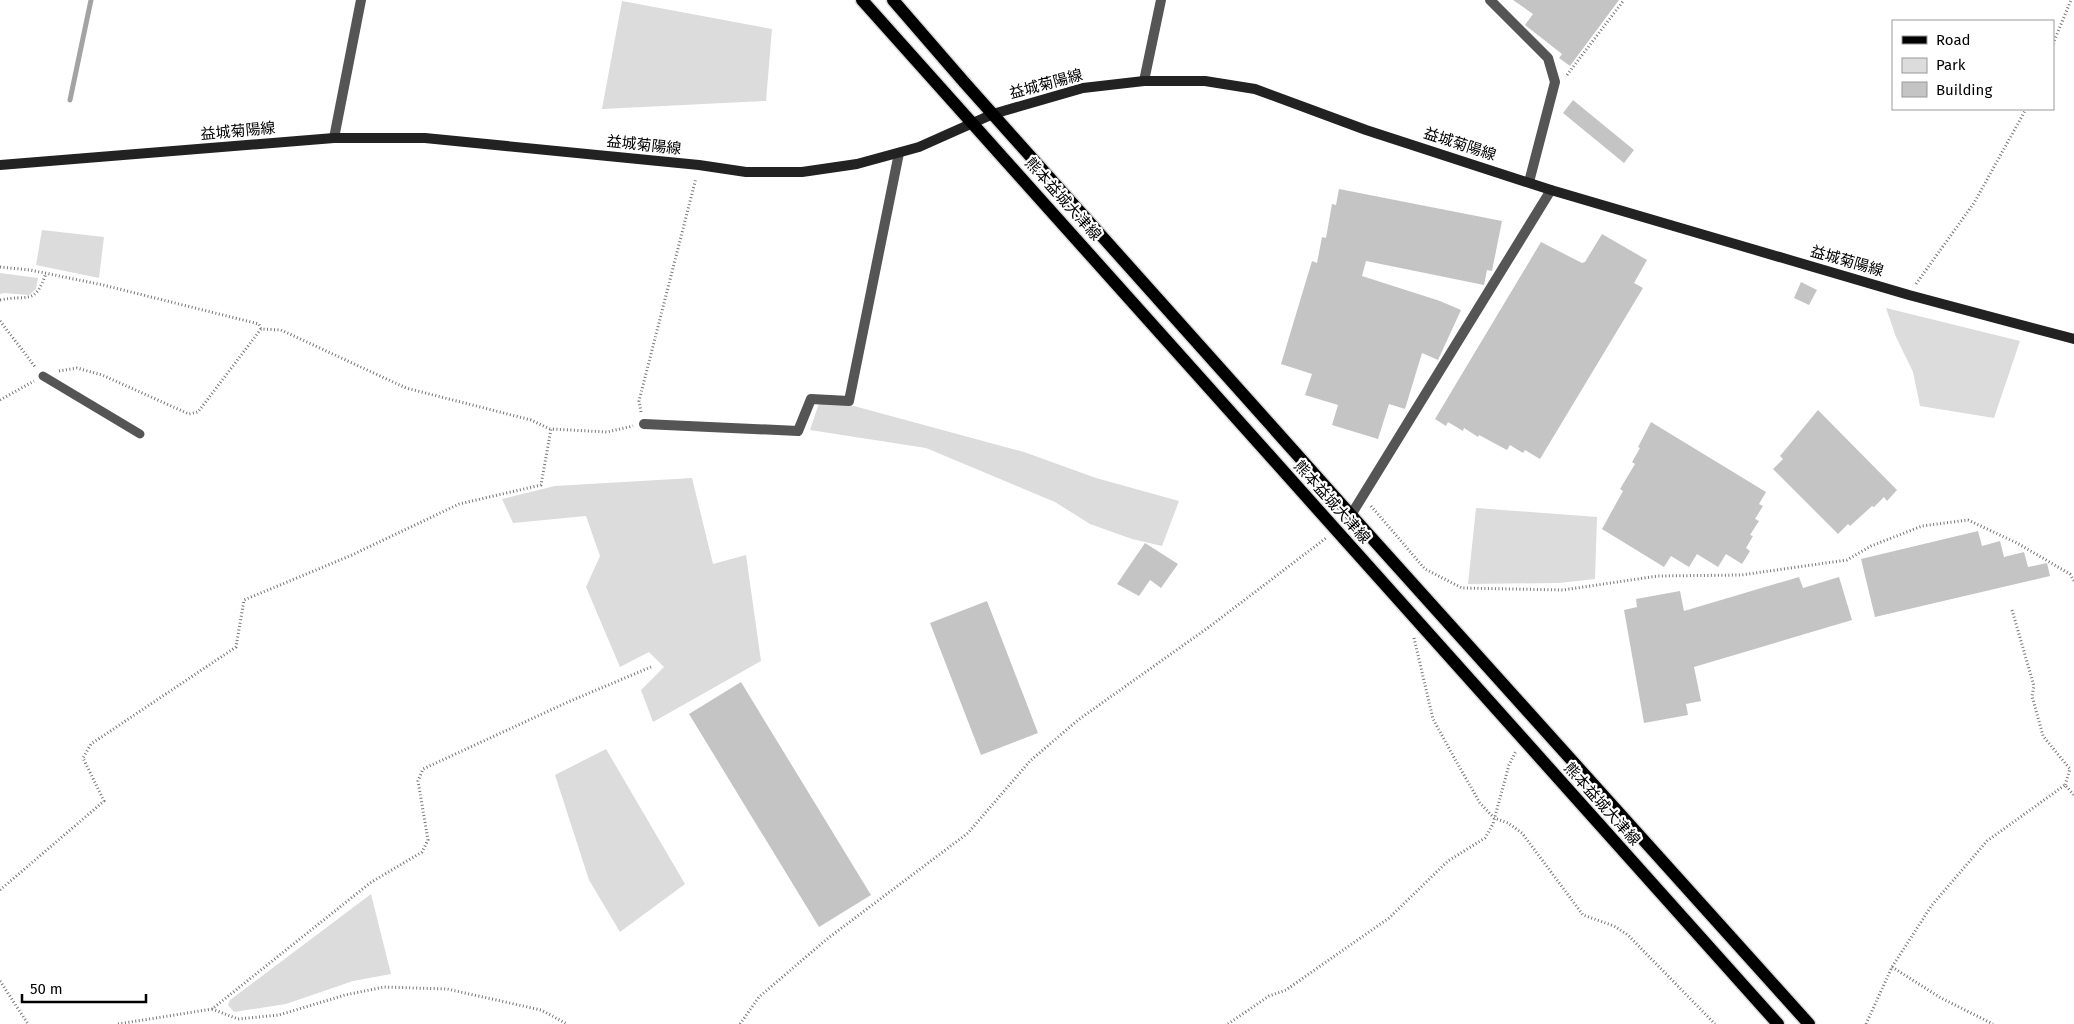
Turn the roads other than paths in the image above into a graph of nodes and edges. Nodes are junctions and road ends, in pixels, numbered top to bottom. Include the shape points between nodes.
1 (361, 0) edge
2 (862, 0) edge
3 (893, 0) edge
4 (1161, 0) edge
5 (1490, 0) edge
6 (1144, 81) junction
7 (994, 114) junction
8 (972, 123) junction
9 (334, 138) junction
10 (899, 153) junction
11 (0, 164) edge
12 (1529, 182) junction
13 (1551, 190) junction
14 (2074, 339) edge
15 (43, 376) road end
16 (644, 424) road end
17 (140, 434) dead end
18 (1350, 516) junction
19 (1778, 1024) edge
20 (1809, 1024) edge

1 - 9 street
2 - 8 main road, 熊本益城大津線
3 - 7 main road, 熊本益城大津線
4 - 6 street
5 - 12 street via 1548,58 1555,82
6 - 7 main road, 益城菊陽線 via 1083,88
6 - 12 main road, 益城菊陽線 via 1205,81 1255,89 1366,130
7 - 8 main road, 益城菊陽線
7 - 18 main road, 熊本益城大津線
8 - 10 main road, 益城菊陽線
8 - 19 main road, 熊本益城大津線
9 - 10 main road, 益城菊陽線 via 425,138 746,172 802,172 857,164
9 - 11 main road, 益城菊陽線
10 - 16 street via 849,401 811,398 798,431
12 - 13 main road, 益城菊陽線
13 - 14 main road, 益城菊陽線 via 1908,295
13 - 18 street
15 - 17 lane
18 - 20 main road, 熊本益城大津線

